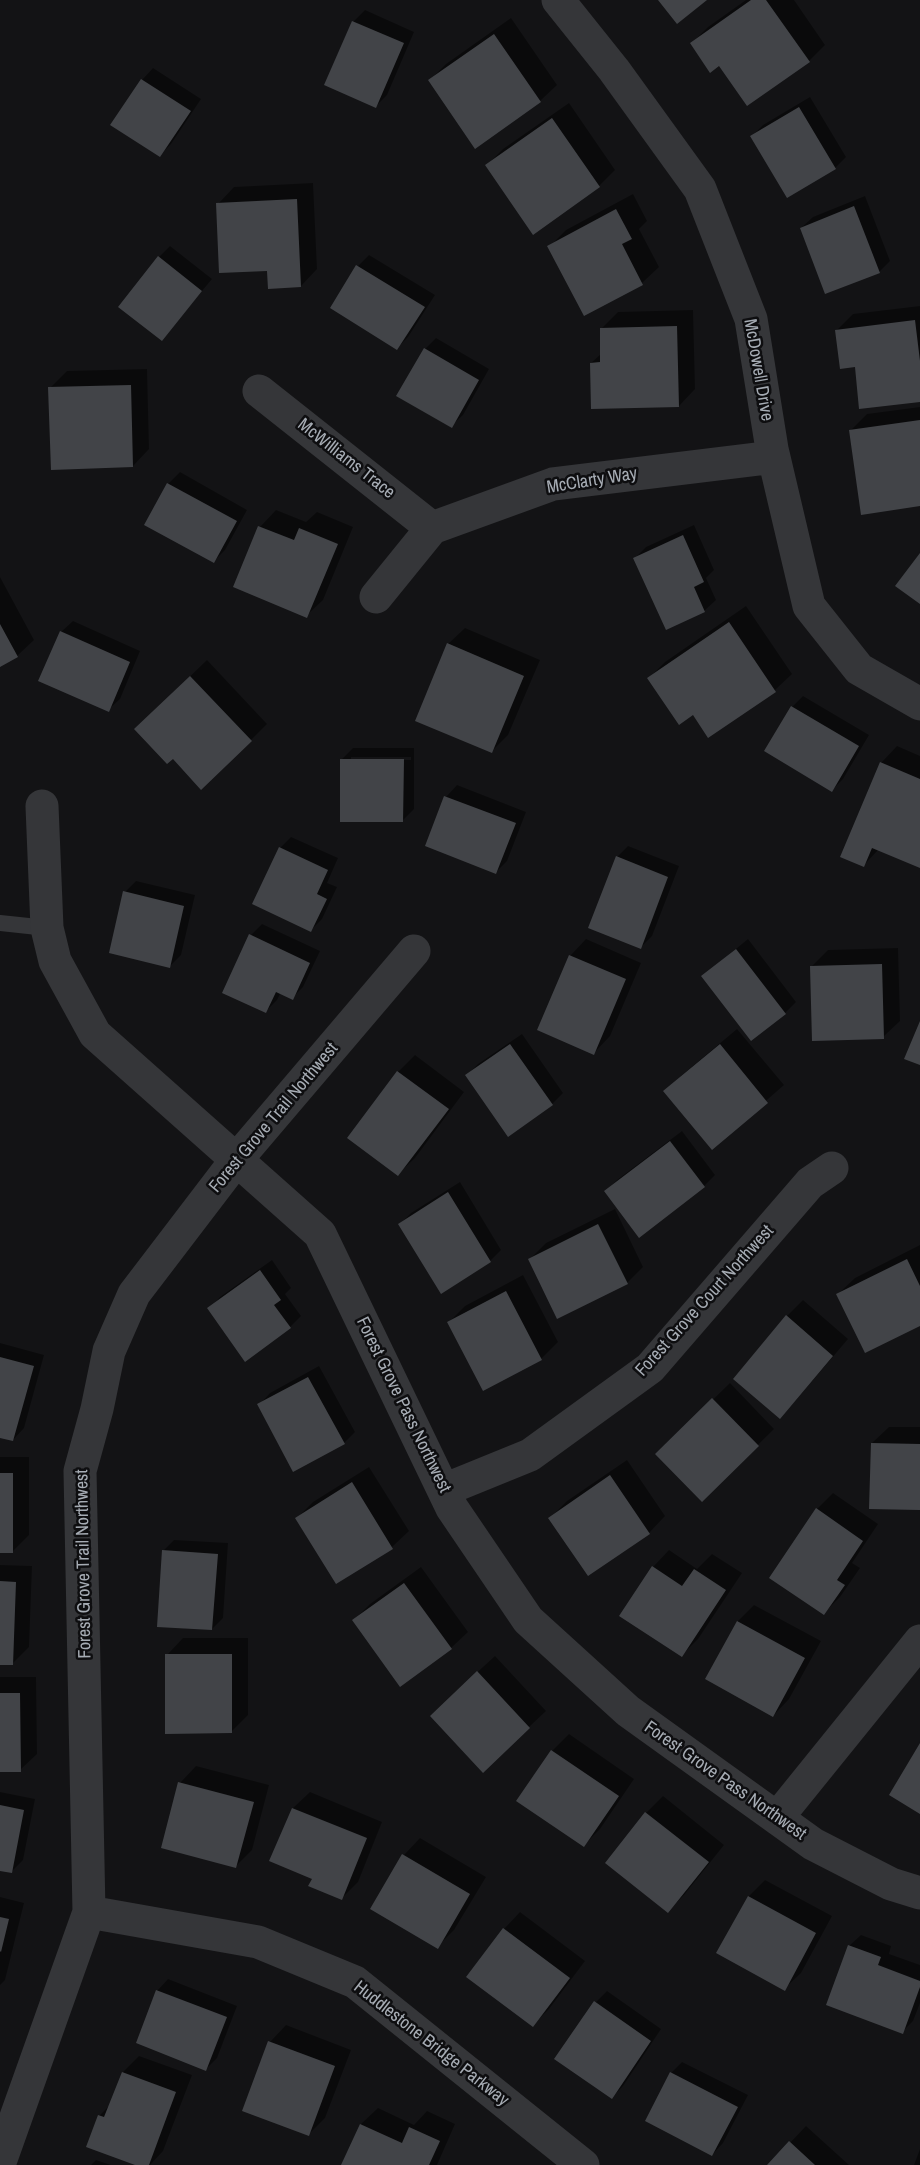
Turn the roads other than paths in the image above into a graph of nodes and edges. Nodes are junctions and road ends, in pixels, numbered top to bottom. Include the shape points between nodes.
1 (558, 0) edge
2 (259, 391) dead end
3 (774, 457) junction
4 (432, 528) junction
5 (376, 597) dead end
6 (920, 704) edge
7 (42, 806) dead end
8 (0, 923) edge
9 (47, 928) junction
10 (414, 951) dead end
11 (237, 1159) junction
12 (832, 1168) dead end
13 (444, 1490) junction
14 (920, 1641) edge
15 (777, 1818) junction
16 (920, 1893) edge
17 (89, 1912) junction
18 (0, 2162) edge
19 (583, 2165) edge

1 - 3 street, McDowell Drive via 700,189 751,320
2 - 4 street, McWilliams Trace
3 - 4 street, McClarty Way via 553,484
3 - 6 street, McDowell Drive via 809,606 859,669
4 - 5 street
7 - 9 street, Forest Grove Pass Northwest
8 - 9 lane
9 - 11 street, Forest Grove Pass Northwest via 56,961 95,1034
10 - 11 street, Forest Grove Trail Northwest
11 - 13 street, Forest Grove Pass Northwest via 320,1234
11 - 17 street, Forest Grove Trail Northwest via 135,1294 109,1351 80,1471
12 - 13 street, Forest Grove Court Northwest via 810,1183 650,1368 530,1455
13 - 15 street, Forest Grove Pass Northwest via 452,1508 528,1620 628,1712
14 - 15 street
15 - 16 street, Forest Grove Pass Northwest via 813,1844 891,1884
17 - 18 street, Forest Grove Trail Northwest
17 - 19 street, Huddlestone Bridge Parkway via 258,1942 355,1982

